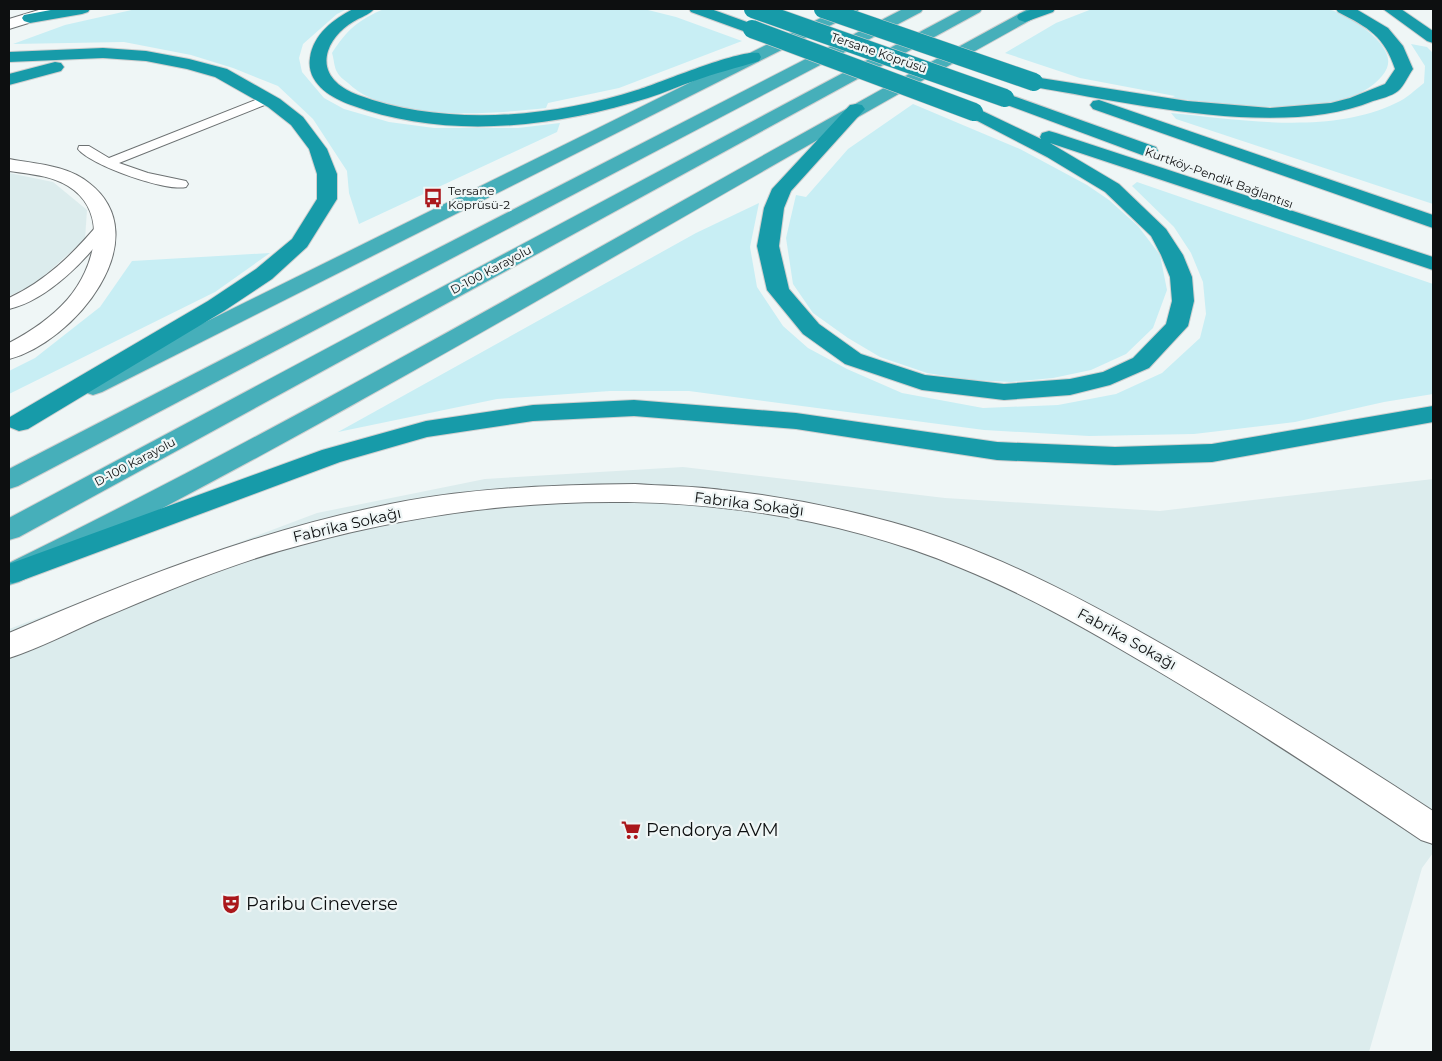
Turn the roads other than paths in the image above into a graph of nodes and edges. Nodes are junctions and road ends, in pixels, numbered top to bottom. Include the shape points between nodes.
1 (58, 9) edge
2 (82, 9) edge
3 (366, 9) edge
4 (697, 9) edge
5 (753, 9) edge
6 (823, 9) edge
7 (851, 9) edge
8 (915, 9) edge
9 (974, 9) edge
10 (1047, 9) edge
11 (1344, 9) edge
12 (1391, 9) edge
13 (1032, 13) edge
14 (30, 18) junction
15 (9, 24) edge
16 (1433, 38) edge
17 (146, 56) junction
18 (9, 57) edge
19 (753, 57) junction
20 (9, 80) edge
21 (1034, 82) junction
22 (1006, 98) joint
23 (268, 99) junction
24 (856, 109) junction
25 (974, 112) junction
26 (84, 149) dead end
27 (107, 163) junction
28 (9, 165) edge
29 (181, 184) dead end
30 (1433, 222) edge
31 (105, 225) junction
32 (1433, 258) edge
33 (1433, 264) edge
34 (9, 304) edge
35 (9, 352) edge
36 (1433, 414) edge
37 (14, 426) edge
38 (9, 480) edge
39 (9, 530) edge
40 (11, 574) edge
41 (9, 646) edge
42 (1433, 829) edge

1 - 14 street
2 - 14 highway
3 - 19 highway via 337,25 324,40 317,56 319,74 329,87 359,103 426,117 467,120 532,117 578,110 638,96
4 - 25 highway, bridge
5 - 22 highway, Tersane Köprüsü, bridge
6 - 21 highway, Tersane Köprüsü, bridge
7 - 19 highway
8 - 38 highway
9 - 39 highway, D-100 Karayolu
10 - 13 highway
11 - 21 highway via 1378,26 1397,48 1404,69 1391,88 1356,102 1330,108 1270,113 1230,111
12 - 16 highway
13 - 24 highway
14 - 15 street
17 - 18 highway via 103,53
17 - 20 highway via 66,64
17 - 23 highway via 221,73
19 - 37 highway
21 - 30 highway, Kurtköy-Pendik Bağlantısı
22 - 32 highway, Kurtköy-Pendik Bağlantısı
23 - 27 lane
23 - 37 highway via 297,121 318,149 327,174 327,199 300,243 264,274 216,306
24 - 25 highway via 782,189 774,208 768,246 778,290 811,329 853,359 922,382 1004,392 1070,387 1110,378 1142,363 1177,326 1183,301 1181,277 1159,233 1112,188 1054,153
24 - 40 highway via 349,398
25 - 33 highway
26 - 27 lane
27 - 29 lane via 152,179
28 - 31 street via 75,182 95,200
31 - 34 lane via 57,276 37,291
31 - 35 street via 105,250 89,286 60,319
36 - 40 highway via 1212,453 1115,456 998,451 796,421 634,408 533,413 426,429 331,456
41 - 42 street, Fabrika Sokağı via 144,588 237,554 355,521 473,501 579,493 687,496 786,507 903,536 1035,588 1243,707

